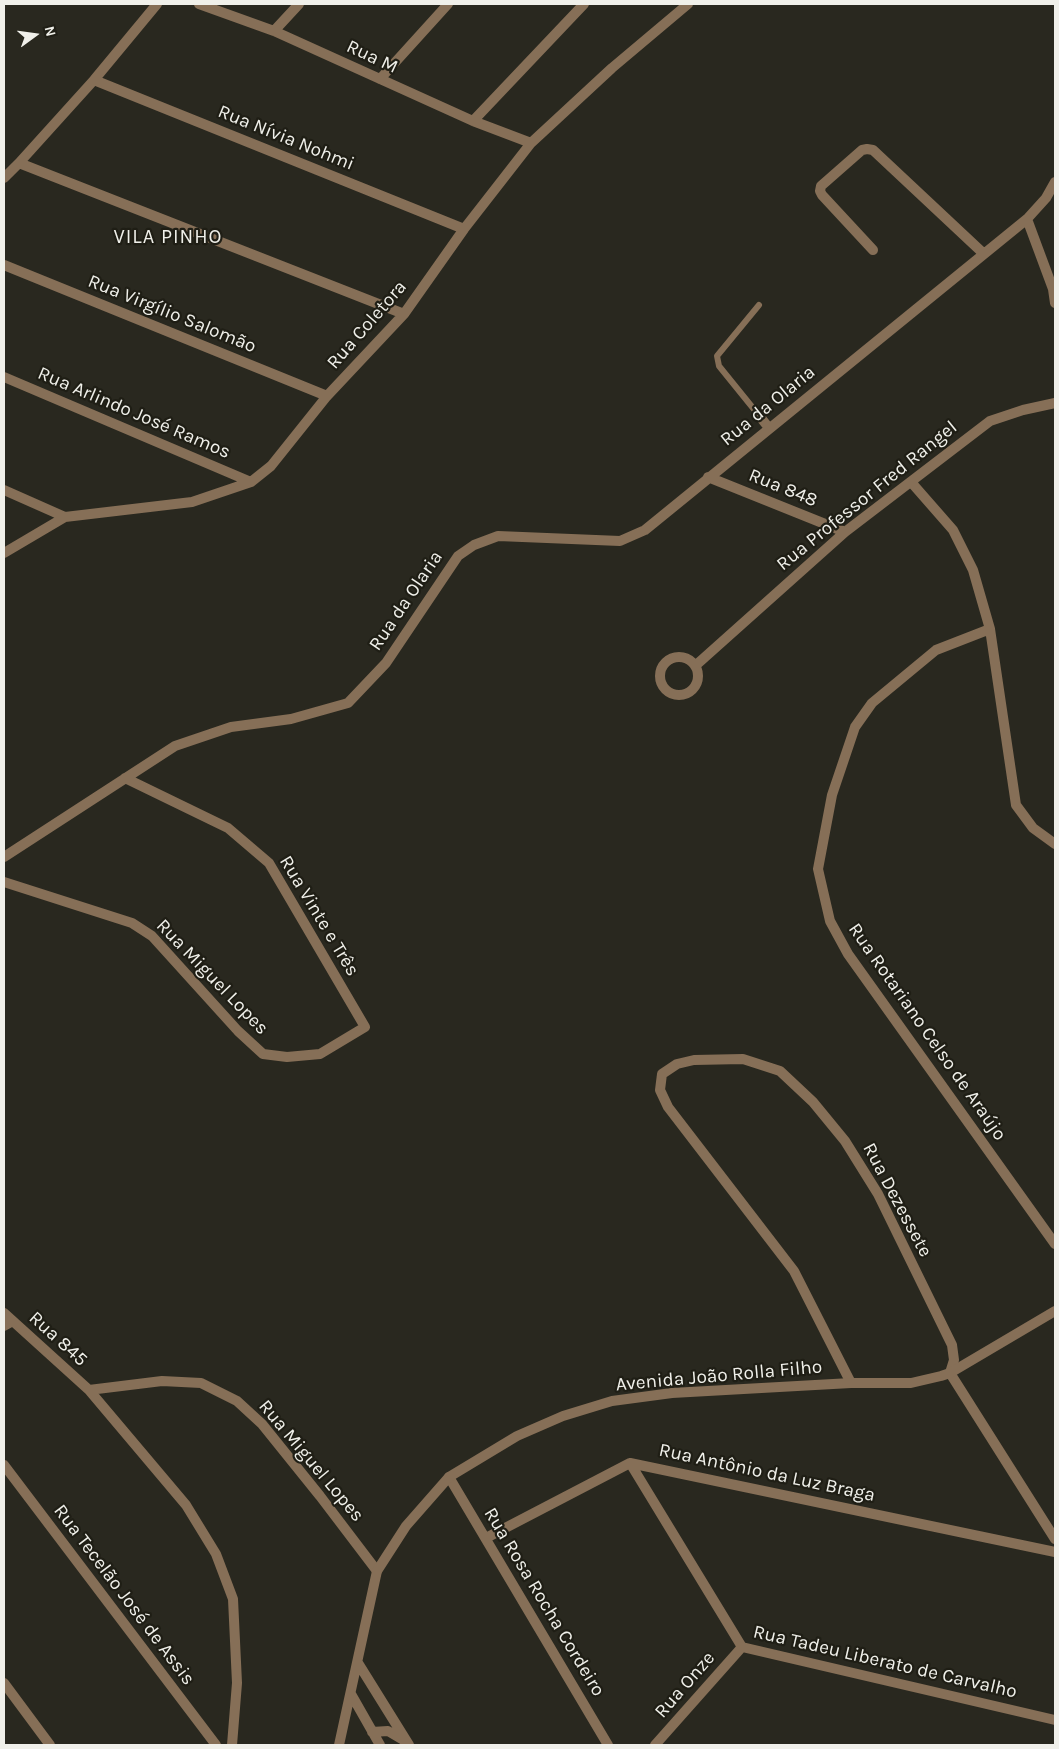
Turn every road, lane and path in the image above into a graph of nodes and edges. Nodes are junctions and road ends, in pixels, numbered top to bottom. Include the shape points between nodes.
1 (157, 4) edge
2 (199, 4) edge
3 (298, 4) edge
4 (448, 4) edge
5 (584, 4) edge
6 (688, 4) edge
7 (274, 31) junction
8 (380, 79) junction
9 (94, 80) junction
10 (473, 121) junction
11 (531, 143) junction
12 (19, 163) junction
13 (6, 172) edge
14 (1055, 182) edge
15 (1027, 219) junction
16 (464, 229) junction
17 (873, 250) dead end
18 (984, 254) junction
19 (4, 265) edge
20 (1055, 303) edge
21 (759, 305) dead end
22 (404, 314) junction
23 (4, 377) edge
24 (327, 396) junction
25 (1055, 403) edge
26 (757, 413) joint
27 (769, 428) junction
28 (708, 478) junction
29 (251, 482) junction
30 (911, 482) junction
31 (4, 490) edge
32 (65, 517) junction
33 (845, 532) junction
34 (4, 554) edge
35 (990, 629) junction
36 (695, 666) dead end
37 (125, 778) junction
38 (1055, 844) edge
39 (4, 857) edge
40 (4, 882) edge
41 (365, 1027) joint
42 (1055, 1244) edge
43 (1055, 1310) edge
44 (4, 1312) edge
45 (8, 1323) edge
46 (950, 1373) junction
47 (850, 1383) junction
48 (89, 1390) junction
49 (630, 1462) junction
50 (4, 1465) edge
51 (449, 1477) junction
52 (486, 1538) junction
53 (1055, 1539) edge
54 (1055, 1552) edge
55 (377, 1571) junction
56 (742, 1647) junction
57 (358, 1663) junction
58 (4, 1683) edge
59 (351, 1694) junction
60 (1055, 1720) edge
61 (372, 1732) junction
62 (408, 1744) edge
63 (50, 1745) edge
64 (216, 1745) edge
65 (232, 1745) edge
66 (339, 1745) edge
67 (380, 1745) edge
68 (608, 1745) edge
69 (655, 1745) edge

1 - 9 street
2 - 7 street, Rua M
3 - 7 street
4 - 8 street
5 - 10 street
6 - 11 street, Rua Coletora
7 - 8 street, Rua M
8 - 10 street, Rua M
9 - 12 street
9 - 16 street, Rua Nívia Nohmi
10 - 11 street, Rua M
11 - 16 street, Rua Coletora
12 - 13 street
12 - 22 street
14 - 15 street, Rua da Olaria
15 - 18 street, Rua da Olaria
15 - 20 street
16 - 22 street, Rua Coletora
17 - 18 street via 820,191 821,186 867,149 873,150
18 - 27 street, Rua da Olaria
19 - 24 street, Rua Virgílio Salomão
21 - 26 lane via 717,356 719,366
22 - 24 street, Rua Coletora
23 - 29 street, Rua Arlindo José Ramos
24 - 29 street, Rua Coletora via 272,466
25 - 30 street, Rua Professor Fred Rangel via 990,421
26 - 27 street
27 - 28 street, Rua da Olaria
28 - 33 street, Rua 848
28 - 37 street, Rua da Olaria via 645,530 620,541 498,536 474,545 458,556 386,663 348,702 291,719 231,727 175,746
29 - 32 street, Rua Coletora via 192,502
30 - 33 street, Rua Professor Fred Rangel
30 - 35 street via 953,530 973,570
31 - 32 street
32 - 34 street, Rua Coletora
33 - 36 street, Rua Professor Fred Rangel
35 - 38 street via 1016,805 1033,828
35 - 42 street, Rua Rotariano Celso de Araújo via 936,650 872,703 855,728 832,794 818,869 830,921 848,954
37 - 39 street, Rua da Olaria
37 - 41 street, Rua Vinte e Três via 228,828 269,864
40 - 41 street, Rua Miguel Lopes via 132,923 152,936 262,1054 287,1057 320,1054
43 - 46 street, Avenida João Rolla Filho
44 - 45 street, Rua 845
45 - 48 street, Rua 845
46 - 47 street, Avenida João Rolla Filho via 911,1383
46 - 47 street, Rua Dezessete via 954,1360 952,1345 878,1194 845,1141 813,1102 780,1071 743,1059 694,1060 677,1064 662,1074 660,1090 668,1107 794,1271
46 - 53 street
47 - 51 street, Avenida João Rolla Filho via 672,1393 612,1401 563,1416 517,1436
48 - 55 street, Rua Miguel Lopes via 162,1381 200,1383 237,1401 262,1424
48 - 65 street, Rua 845 via 186,1505 216,1554 233,1599 237,1683
49 - 52 street, Rua Antônio da Luz Braga
49 - 54 street, Rua Antônio da Luz Braga
49 - 56 street, Rua Tadeu Liberato de Carvalho
50 - 64 street, Rua Tecelão José de Assis
51 - 52 street, Rua Rosa Rocha Cordeiro
51 - 55 street, Avenida João Rolla Filho via 406,1526
52 - 68 street, Rua Rosa Rocha Cordeiro
55 - 57 street, Avenida João Rolla Filho
56 - 60 street, Rua Tadeu Liberato de Carvalho
56 - 69 street, Rua Onze
57 - 59 street, Avenida João Rolla Filho
57 - 62 street
58 - 63 street
59 - 61 street
59 - 66 street, Avenida João Rolla Filho
61 - 62 street via 388,1731
61 - 67 street

